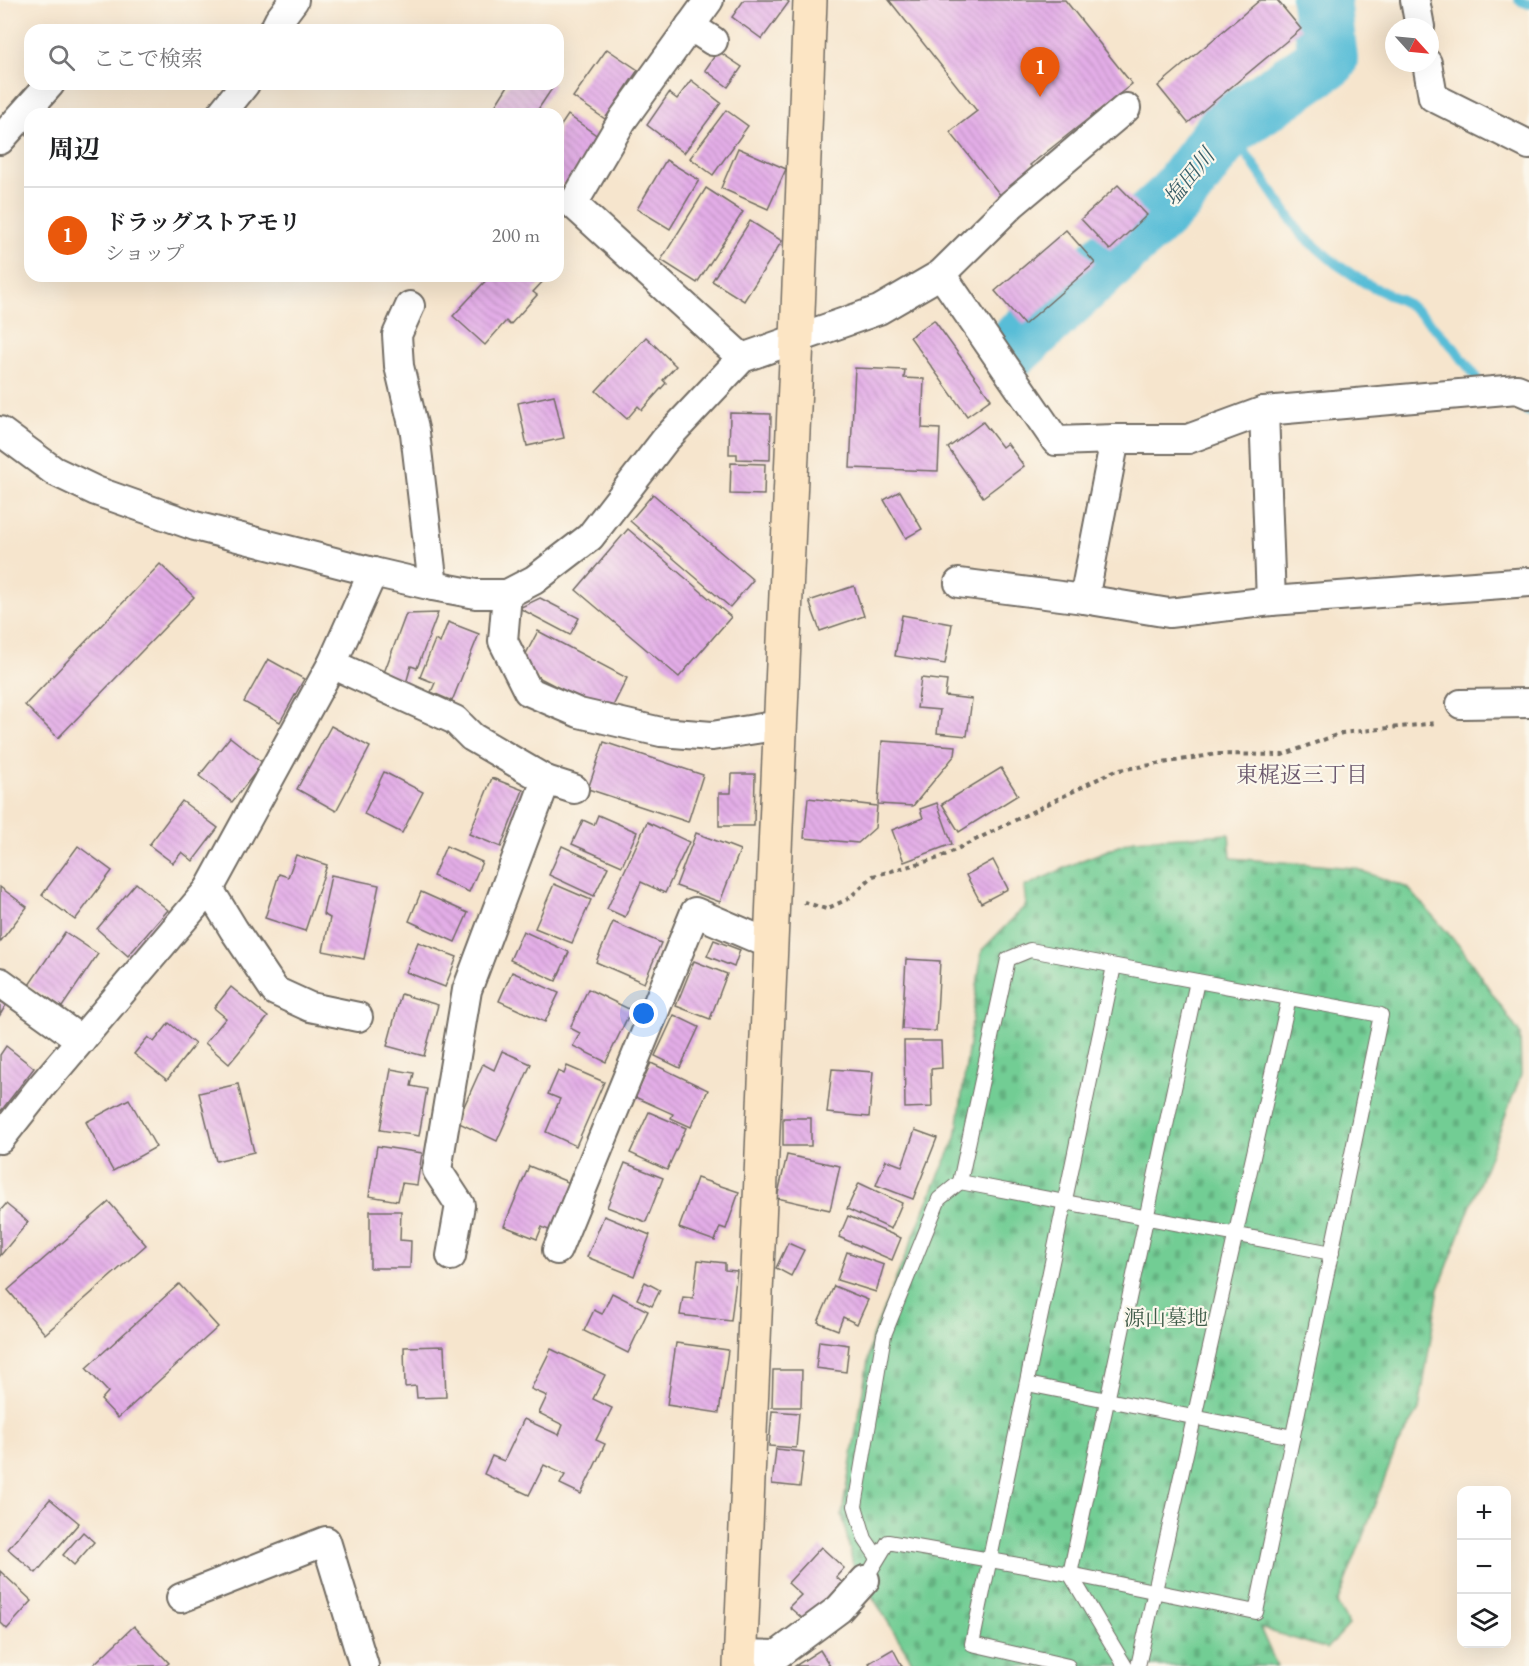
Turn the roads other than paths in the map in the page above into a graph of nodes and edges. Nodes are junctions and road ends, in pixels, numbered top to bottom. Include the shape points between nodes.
1 (294, 0) edge
2 (709, 0) edge
3 (810, 0) edge
4 (1415, 0) edge
5 (1418, 18) edge
6 (277, 24) edge
7 (1429, 72) edge
8 (45, 90) edge
9 (240, 90) edge
10 (29, 108) edge
11 (226, 108) edge
12 (1126, 108) dead end
13 (24, 113) edge
14 (0, 140) edge
15 (1529, 145) edge
16 (941, 274) junction
17 (410, 306) dead end
18 (797, 338) junction
19 (742, 358) junction
20 (1529, 394) edge
21 (1263, 411) junction
22 (0, 431) edge
23 (1115, 438) junction
24 (373, 572) junction
25 (1529, 582) edge
26 (959, 583) dead end
27 (433, 586) junction
28 (507, 594) junction
29 (1084, 599) junction
30 (1271, 601) junction
31 (332, 664) junction
32 (1529, 703) edge
33 (1461, 704) road end
34 (780, 725) junction
35 (546, 780) junction
36 (574, 789) dead end
37 (210, 889) junction
38 (770, 944) junction
39 (1114, 966) junction
40 (1197, 981) junction
41 (0, 982) edge
42 (1289, 998) junction
43 (358, 1017) dead end
44 (81, 1040) junction
45 (0, 1139) edge
46 (960, 1182) junction
47 (1064, 1201) junction
48 (1146, 1216) junction
49 (1235, 1234) junction
50 (556, 1250) dead end
51 (1332, 1253) junction
52 (451, 1256) dead end
53 (1027, 1384) junction
54 (1107, 1400) junction
55 (1194, 1417) junction
56 (1293, 1437) junction
57 (990, 1561) junction
58 (872, 1569) junction
59 (1070, 1574) junction
60 (1155, 1591) junction
61 (181, 1598) dead end
62 (740, 1660) edge
63 (364, 1666) edge
64 (1068, 1666) edge
65 (1125, 1666) edge
66 (1138, 1666) edge

1 - 6 street
2 - 19 street via 702,33 622,118 573,204
3 - 18 street
4 - 5 street
7 - 15 street via 1433,97
8 - 10 street
9 - 11 street
12 - 16 street via 1012,204
13 - 14 street
16 - 18 street via 879,310
16 - 23 street via 1056,441
17 - 27 street via 397,335 399,366 415,433
18 - 19 street
18 - 34 street
19 - 28 street via 665,440 590,537 534,580
20 - 21 street via 1517,388
21 - 23 street via 1188,439
21 - 30 street
22 - 24 street via 54,471 96,491 195,526
23 - 29 street
24 - 27 street
24 - 31 street
25 - 30 street
26 - 29 street
27 - 28 street via 476,594
28 - 34 street via 502,641 528,691 579,713 661,732 712,736
29 - 30 street via 1169,613
31 - 35 street via 455,720 472,737
31 - 37 street
32 - 33 street
34 - 38 street
35 - 36 street
35 - 52 street via 467,990 437,1170 460,1205
37 - 43 street via 275,991 310,1007
37 - 44 street
38 - 50 street via 695,912
38 - 62 street
39 - 40 lane
39 - 46 lane via 1030,950 1008,959
39 - 47 lane
40 - 42 lane
40 - 48 lane
41 - 44 street
42 - 49 lane
42 - 51 lane via 1382,1015
44 - 45 street
46 - 47 lane
46 - 58 lane via 939,1199 884,1335 855,1506
47 - 48 lane
47 - 53 lane
48 - 49 lane
48 - 54 lane
49 - 51 lane
49 - 55 lane
51 - 56 lane
53 - 54 lane
53 - 57 lane
54 - 55 lane
54 - 59 lane
55 - 56 lane
55 - 60 lane
56 - 60 lane via 1256,1612
57 - 58 lane via 888,1542
57 - 59 lane
57 - 64 lane via 972,1644
58 - 62 street via 839,1609 777,1655
59 - 60 lane
59 - 65 lane
60 - 66 lane
61 - 63 street via 327,1541

